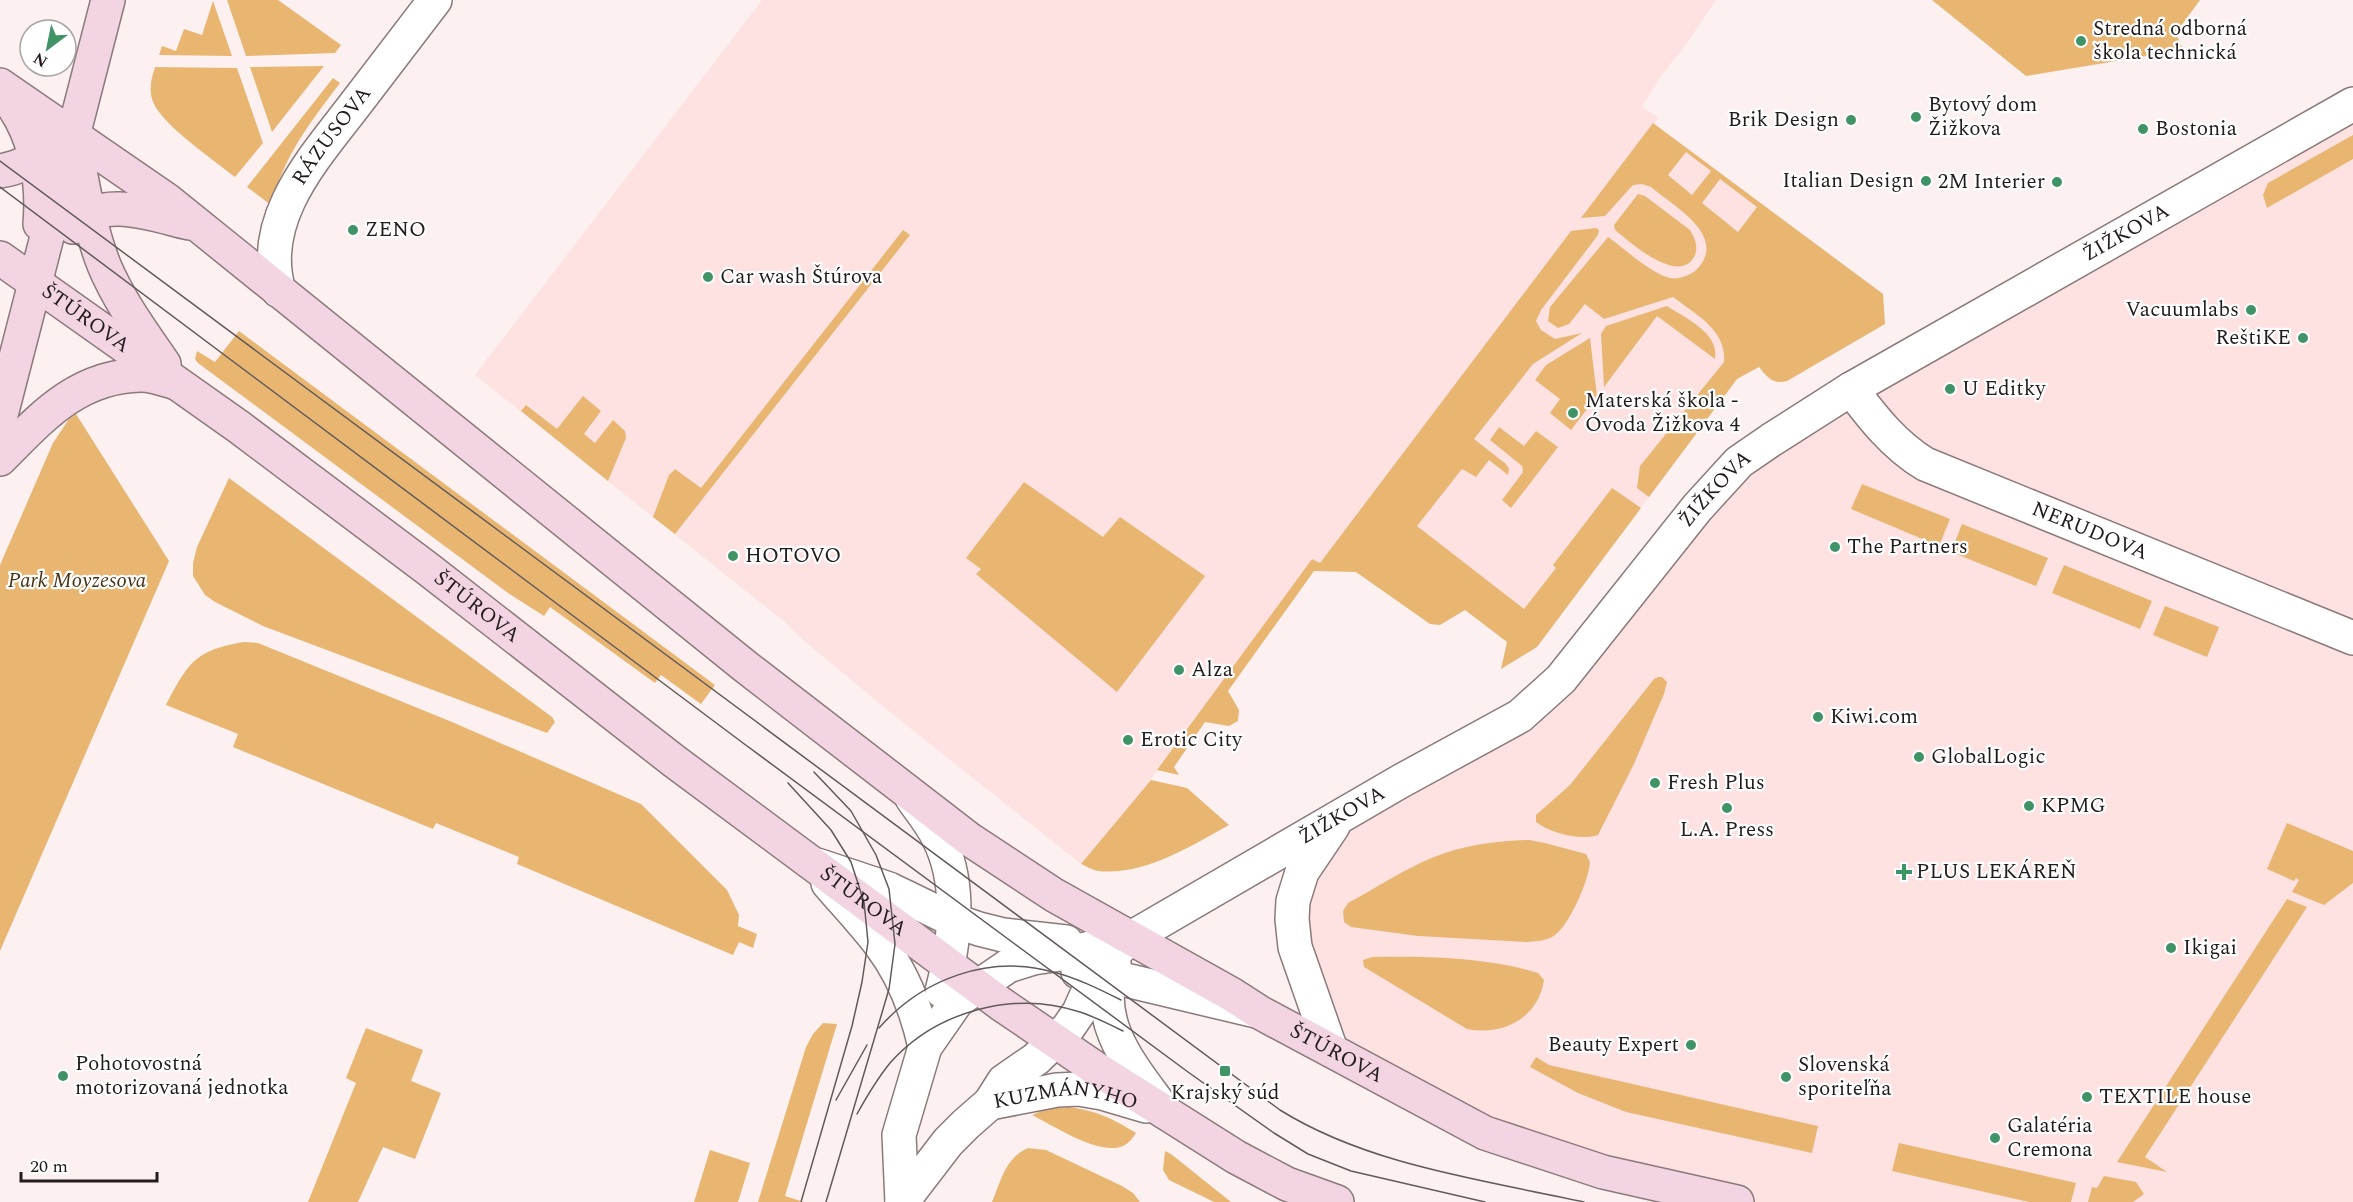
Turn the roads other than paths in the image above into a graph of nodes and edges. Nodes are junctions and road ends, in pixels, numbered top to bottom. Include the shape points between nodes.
1 (108, 0) edge
2 (435, 0) edge
3 (0, 85) edge
4 (0, 90) edge
5 (2353, 104) edge
6 (73, 134) junction
7 (36, 158) junction
8 (0, 171) edge
9 (89, 214) junction
10 (200, 226) junction
11 (0, 258) edge
12 (36, 283) junction
13 (279, 291) junction
14 (177, 382) junction
15 (1851, 389) junction
16 (0, 419) edge
17 (0, 459) edge
18 (2353, 638) edge
19 (909, 794) junction
20 (1339, 818) junction
21 (811, 863) junction
22 (953, 920) junction
23 (1131, 938) junction
24 (948, 965) junction
25 (1102, 975) junction
26 (977, 986) junction
27 (1259, 1012) junction
28 (1055, 1042) junction
29 (925, 1047) junction
30 (1331, 1050) junction
31 (990, 1103) junction
32 (1165, 1112) junction
33 (902, 1202) edge
34 (1337, 1202) edge
35 (1737, 1202) edge

1 - 6 street
2 - 13 street, RÁZUSOVA via 291,193 274,245 273,272
3 - 6 street, ŠTÚROVA
4 - 7 street via 22,119
5 - 15 street, ŽIŽKOVA
6 - 7 street
6 - 9 street
6 - 10 street, ŠTÚROVA
6 - 12 street
7 - 8 street
7 - 12 street via 41,218
9 - 10 street via 100,209 118,209
9 - 12 street via 65,236
9 - 14 street via 104,264 126,310
10 - 13 street, ŠTÚROVA
11 - 12 street, ŠTÚROVA
12 - 14 street, ŠTÚROVA
12 - 16 street
13 - 19 street, ŠTÚROVA
14 - 17 street via 143,375 115,378 88,387 51,408
14 - 21 street, ŠTÚROVA
15 - 18 street, NERUDOVA via 1899,446 1925,464
15 - 20 street, ŽIŽKOVA via 1739,462 1697,508 1561,679 1520,716
19 - 22 street, ŠTÚROVA via 938,838 948,865
19 - 23 street, ŠTÚROVA via 1054,895
20 - 23 street, ŽIŽKOVA
20 - 30 street via 1302,872 1292,919 1295,947
21 - 22 street via 889,889
21 - 24 street, ŠTÚROVA
21 - 29 street via 880,944 908,993
22 - 23 street via 1003,935 1053,942
22 - 24 street, ŠTÚROVA
23 - 25 street
23 - 26 street via 1033,958 1008,966
23 - 27 street, ŠTÚROVA
24 - 26 street, ŠTÚROVA
24 - 29 street, ŠTÚROVA
25 - 26 street via 1030,972
25 - 27 street
25 - 28 street
25 - 32 street via 1115,1037
26 - 28 street, ŠTÚROVA
26 - 29 street, KUZMÁNYHO via 957,1001
27 - 30 street, ŠTÚROVA
28 - 31 street via 1004,1081
28 - 32 street, ŠTÚROVA
29 - 33 street, KUZMÁNYHO via 899,1135
30 - 35 street, ŠTÚROVA via 1485,1133 1603,1172
31 - 32 street, KUZMÁNYHO via 1057,1089 1079,1089 1102,1092
31 - 33 street, KUZMÁNYHO via 948,1142
32 - 34 street, ŠTÚROVA via 1261,1171

